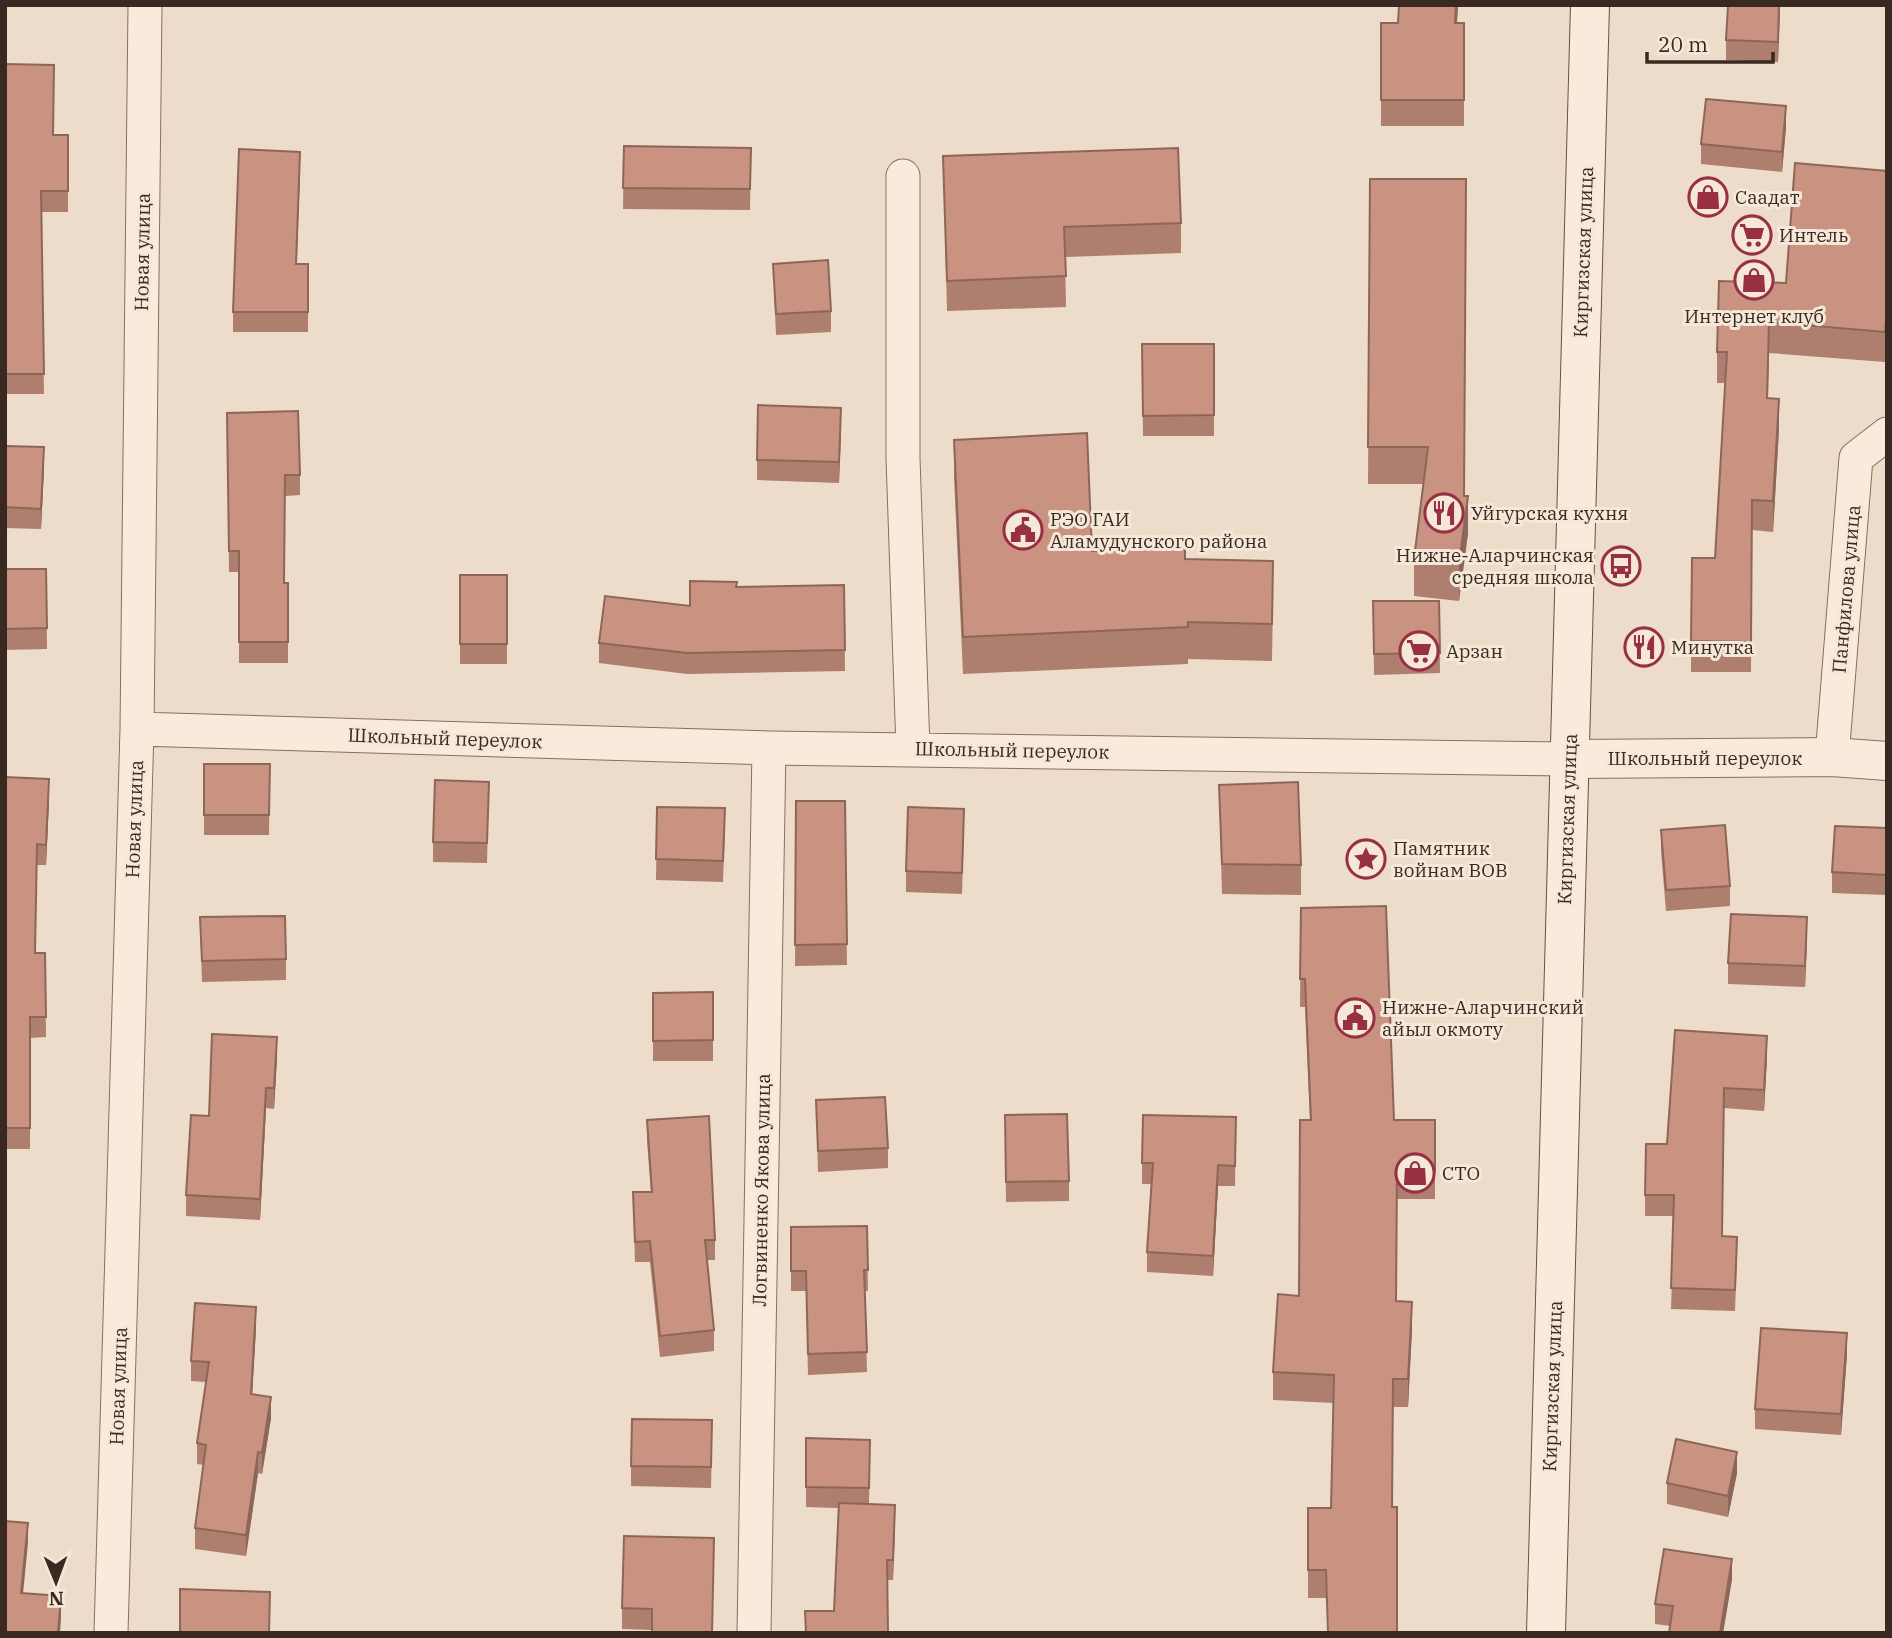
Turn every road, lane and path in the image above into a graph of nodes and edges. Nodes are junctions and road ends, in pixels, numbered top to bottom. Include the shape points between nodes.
1 (145, 5) edge
2 (1590, 5) edge
3 (903, 176) dead end
4 (1887, 435) edge
5 (137, 729) junction
6 (769, 748) junction
7 (912, 749) junction
8 (1832, 757) junction
9 (1569, 759) junction
10 (1887, 761) edge
11 (111, 1633) edge
12 (754, 1633) edge
13 (1546, 1633) edge

1 - 5 street, Новая улица
2 - 9 main road, Киргизская улица
3 - 7 street via 903,458
4 - 8 street, Панфилова улица via 1856,458
5 - 6 street, Школьный переулок
5 - 11 street, Новая улица
6 - 7 street, Школьный переулок
6 - 12 street, Логвиненко Якова улица
7 - 9 street, Школьный переулок
8 - 9 main road, Школьный переулок
8 - 10 main road, Школьный переулок
9 - 13 main road, Киргизская улица

